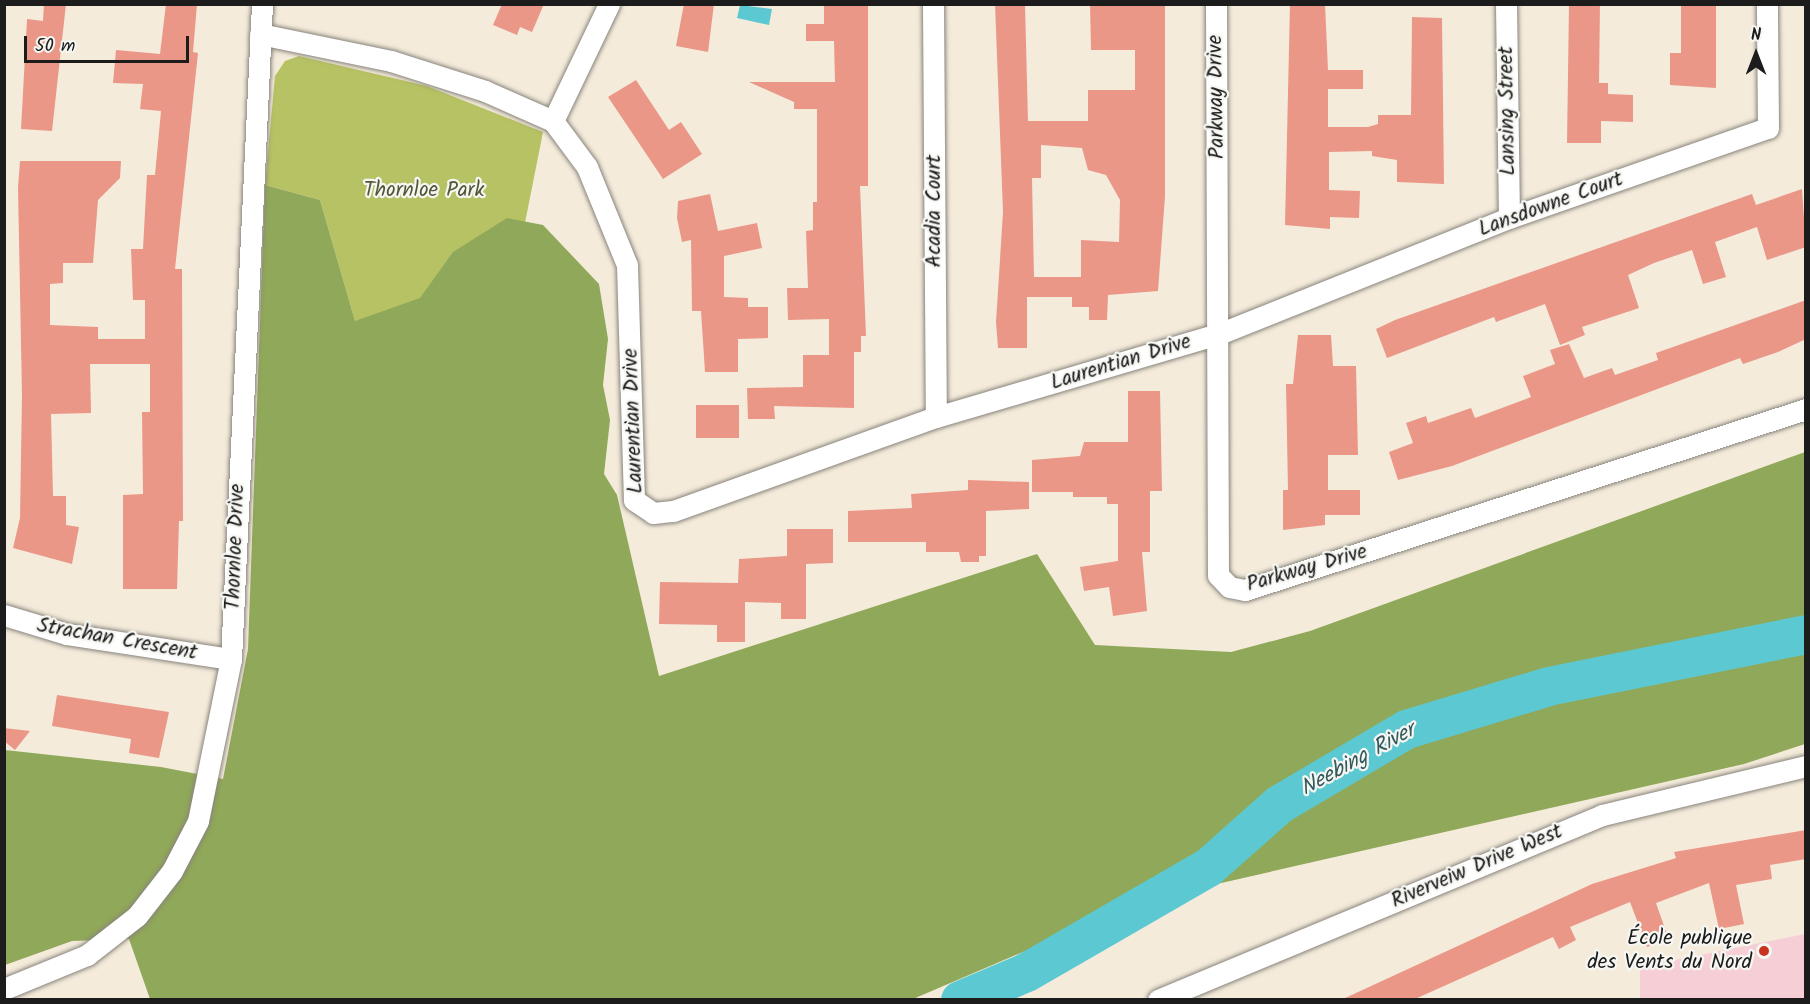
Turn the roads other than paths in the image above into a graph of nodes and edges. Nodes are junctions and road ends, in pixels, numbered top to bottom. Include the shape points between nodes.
1 (262, 4) edge
2 (609, 4) edge
3 (933, 4) edge
4 (1216, 4) edge
5 (1506, 4) edge
6 (1767, 4) edge
7 (260, 34) junction
8 (553, 121) junction
9 (1509, 218) junction
10 (1221, 333) junction
11 (1806, 409) edge
12 (936, 417) junction
13 (4, 615) edge
14 (231, 660) junction
15 (1806, 766) edge
16 (4, 989) edge
17 (1158, 999) edge

1 - 7 street, Thornloe Drive
2 - 8 street
3 - 12 street, Acadia Court
4 - 10 street, Parkway Drive
5 - 9 street, Lansing Street
6 - 9 street, Lansdowne Court via 1768,128
7 - 8 street via 391,61 485,91
7 - 14 street, Thornloe Drive
8 - 12 street, Laurentian Drive via 591,176 627,265 634,500 642,509 673,511
9 - 10 street, Lansdowne Court
10 - 11 street, Parkway Drive via 1218,574 1229,587 1245,590
10 - 12 street, Laurentian Drive
13 - 14 street, Strachan Crescent via 68,634
14 - 16 street, Thornloe Drive via 198,821 156,894 87,955
15 - 17 street, Riverveiw Drive West via 1602,815

